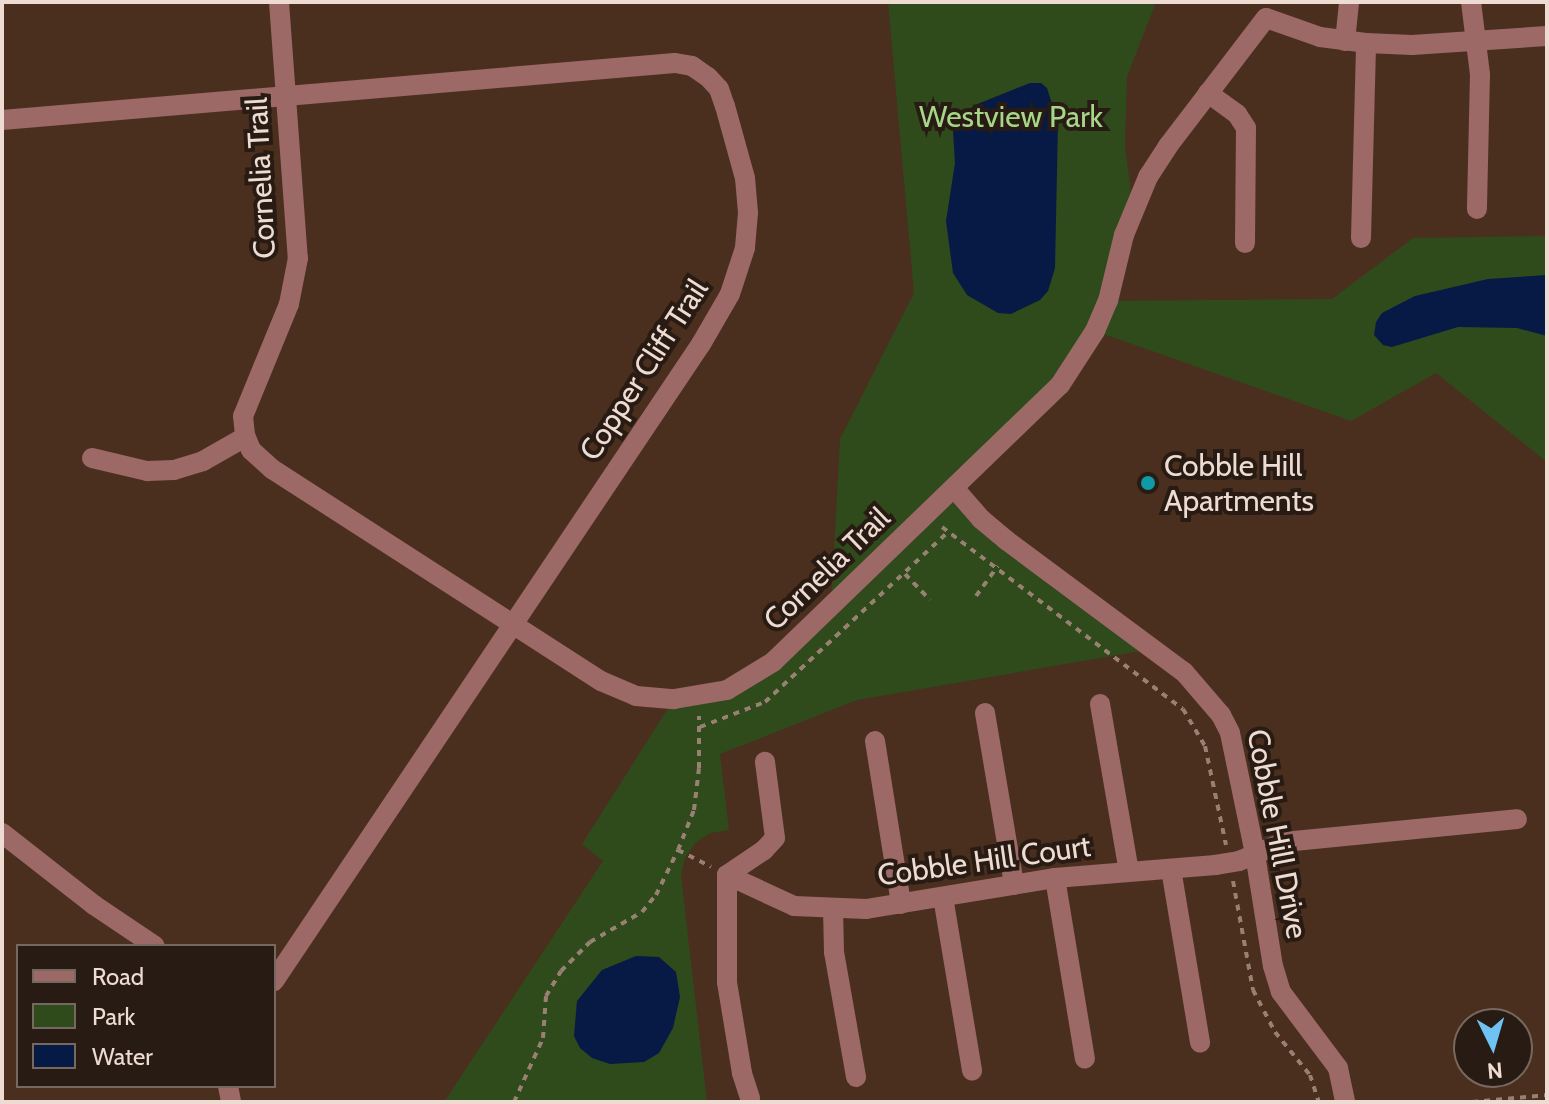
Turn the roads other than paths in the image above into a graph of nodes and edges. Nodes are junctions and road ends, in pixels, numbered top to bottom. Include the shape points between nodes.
1 (279, 2) edge
2 (1349, 2) edge
3 (1471, 2) edge
4 (1547, 36) edge
5 (1474, 39) junction
6 (1355, 42) junction
7 (1208, 93) junction
8 (287, 95) junction
9 (2, 120) edge
10 (1477, 209) dead end
11 (1361, 238) dead end
12 (1245, 243) dead end
13 (245, 437) junction
14 (92, 458) dead end
15 (955, 489) junction
16 (512, 624) junction
17 (1100, 704) dead end
18 (985, 713) dead end
19 (875, 741) dead end
20 (765, 762) dead end
21 (1517, 819) dead end
22 (2, 833) edge
23 (1255, 854) junction
24 (1171, 869) junction
25 (1129, 872) junction
26 (727, 875) junction
27 (1055, 878) junction
28 (1014, 885) junction
29 (943, 897) junction
30 (901, 904) junction
31 (833, 908) junction
32 (152, 944) edge
33 (276, 978) edge
34 (1200, 1043) dead end
35 (1085, 1059) dead end
36 (972, 1071) dead end
37 (856, 1077) dead end
38 (750, 1098) dead end
39 (1345, 1102) edge

1 - 8 street, Cornelia Trail
2 - 6 street
3 - 5 street
4 - 5 street
5 - 6 street via 1412,45
5 - 10 street via 1480,74
6 - 7 street, Cornelia Trail via 1306,33 1266,18
6 - 11 street
7 - 12 street via 1237,114 1246,128
7 - 15 street, Cornelia Trail via 1148,177 1124,235 1108,301 1078,360 1038,411
8 - 9 street, Copper Cliff Trail
8 - 13 street, Cornelia Trail via 297,267 289,304 245,409
8 - 16 street, Copper Cliff Trail via 675,63 699,70 722,96 746,190 746,236 735,282 701,344
13 - 14 street via 203,461 174,470 147,471
13 - 16 street, Cornelia Trail via 263,463
15 - 16 street, Cornelia Trail via 773,662 727,690 696,698 644,697 619,690
15 - 23 street, Cobble Hill Drive via 1006,540 1184,672 1209,697 1230,733
16 - 33 street, Copper Cliff Trail
17 - 25 street
18 - 28 street
19 - 30 street
20 - 26 street via 775,838
21 - 23 street, Cobble Hill Court via 1284,842
22 - 32 street
23 - 24 street, Cobble Hill Court via 1230,863
23 - 39 street, Cobble Hill Drive via 1281,992 1338,1068
24 - 25 street, Cobble Hill Court
24 - 34 street
25 - 27 street, Cobble Hill Court
26 - 31 street, Cobble Hill Court via 794,906
26 - 38 street via 727,982
27 - 28 street, Cobble Hill Court
27 - 35 street
28 - 29 street, Cobble Hill Court
29 - 30 street, Cobble Hill Court
29 - 36 street
30 - 31 street, Cobble Hill Court
31 - 37 street via 836,961

